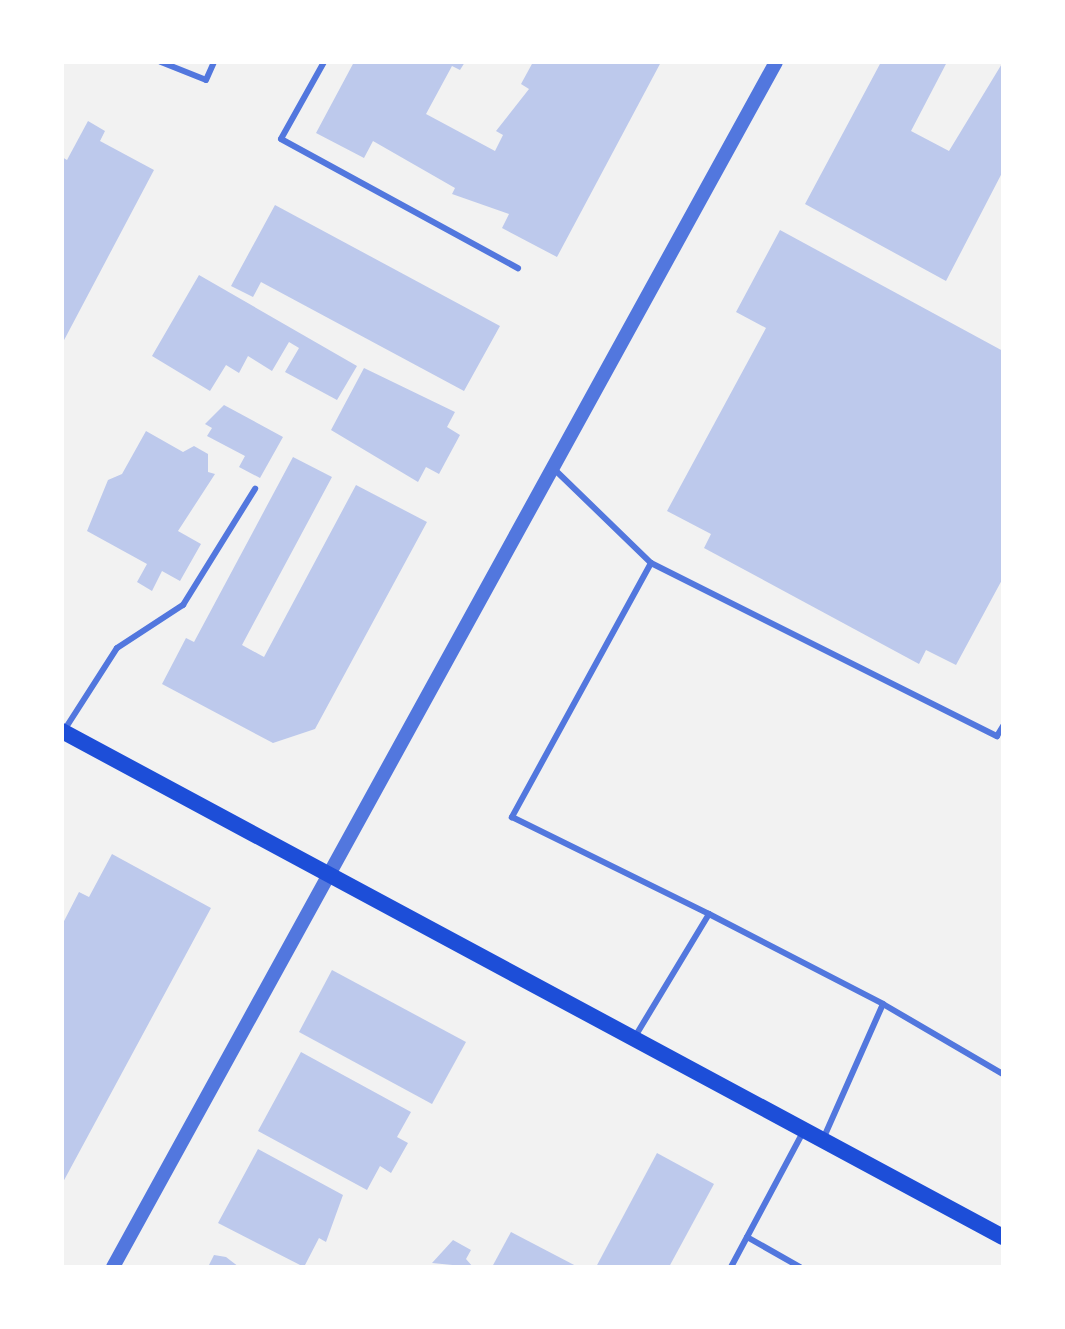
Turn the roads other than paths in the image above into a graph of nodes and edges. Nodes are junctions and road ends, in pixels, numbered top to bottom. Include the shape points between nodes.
1 (161, 62) edge
2 (214, 62) edge
3 (324, 62) edge
4 (776, 62) edge
5 (518, 268) dead end
6 (552, 467) junction
7 (255, 489) dead end
8 (651, 563) junction
9 (1003, 726) edge
10 (62, 732) edge
11 (326, 873) junction
12 (709, 914) junction
13 (883, 1004) junction
14 (634, 1038) junction
15 (1003, 1074) edge
16 (804, 1130) junction
17 (822, 1140) junction
18 (747, 1237) junction
19 (1003, 1237) edge
20 (113, 1267) edge
21 (731, 1267) edge
22 (800, 1267) edge

1 - 2 lane via 206,80
3 - 5 lane via 281,139
4 - 6 street
6 - 8 lane
6 - 11 street
7 - 10 lane via 183,605 117,648
8 - 9 lane via 997,736
8 - 12 lane via 512,817
10 - 11 main road
11 - 14 main road
11 - 20 street
12 - 13 lane
12 - 14 lane
13 - 15 lane
13 - 17 lane
14 - 16 main road
16 - 17 main road
16 - 18 lane
17 - 19 main road
18 - 21 lane
18 - 22 lane

